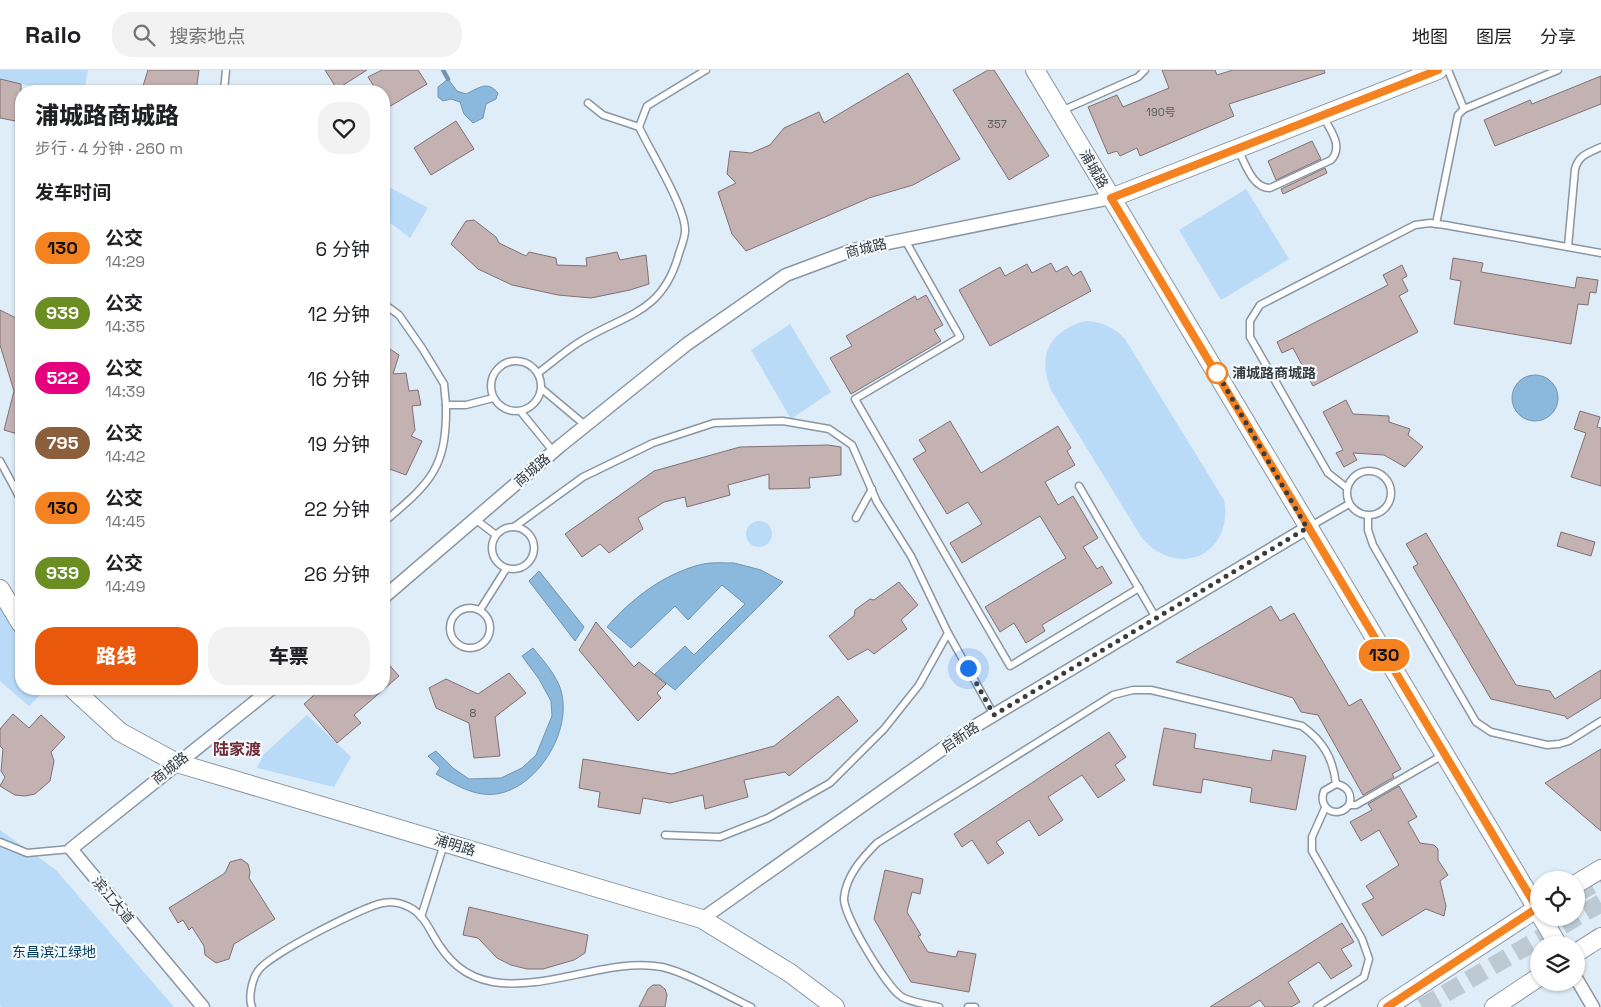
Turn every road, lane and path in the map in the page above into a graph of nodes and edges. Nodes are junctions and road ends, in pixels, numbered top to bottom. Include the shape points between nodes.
1 (226, 70) edge
2 (706, 70) edge
3 (1035, 70) edge
4 (1145, 70) edge
5 (1438, 70) edge
6 (1448, 70) edge
7 (1558, 70) edge
8 (225, 85) edge
9 (588, 103) dead end
10 (1464, 109) junction
11 (1060, 112) junction
12 (1323, 115) junction
13 (639, 127) junction
14 (1601, 147) edge
15 (1238, 149) junction
16 (1111, 198) junction
17 (1436, 224) junction
18 (905, 239) junction
19 (1568, 247) junction
20 (1601, 253) edge
21 (390, 308) edge
22 (538, 373) junction
23 (542, 389) junction
24 (493, 398) junction
25 (446, 405) junction
26 (521, 412) junction
27 (585, 425) junction
28 (553, 451) junction
29 (0, 461) edge
30 (1079, 486) dead end
31 (1347, 488) junction
32 (15, 489) edge
33 (872, 489) junction
34 (1349, 504) junction
35 (1368, 516) junction
36 (390, 517) edge
37 (856, 518) dead end
38 (474, 519) junction
39 (514, 527) junction
40 (1307, 528) junction
41 (496, 535) junction
42 (506, 568) junction
43 (1139, 588) junction
44 (0, 589) edge
45 (390, 593) edge
46 (480, 610) junction
47 (15, 614) edge
48 (1156, 618) junction
49 (948, 633) junction
50 (80, 695) edge
51 (263, 695) edge
52 (994, 715) junction
53 (1601, 721) edge
54 (1444, 754) junction
55 (177, 763) junction
56 (1336, 784) junction
57 (1349, 805) junction
58 (1326, 808) junction
59 (664, 835) dead end
60 (0, 842) edge
61 (445, 842) junction
62 (70, 849) junction
63 (1601, 869) edge
64 (1585, 879) edge
65 (1530, 896) edge
66 (421, 917) junction
67 (1530, 917) edge
68 (702, 919) junction
69 (1601, 937) edge
70 (1585, 947) edge
71 (1530, 983) edge
72 (1584, 991) edge
73 (203, 1007) edge
74 (252, 1007) edge
75 (751, 1007) edge
76 (835, 1007) edge
77 (939, 1007) edge
78 (968, 1007) edge
79 (976, 1007) edge
80 (1317, 1007) edge
81 (1387, 1007) edge
82 (1494, 1007) edge
83 (1593, 1007) edge

1 - 8 lane
2 - 13 lane via 646,106
3 - 11 street, 浦城路
4 - 11 lane via 1138,77
5 - 12 street, 商城路
6 - 10 lane
7 - 10 lane
9 - 13 lane via 603,115
10 - 17 lane via 1455,123
11 - 16 street, 浦城路
12 - 15 street, 商城路
12 - 15 lane via 1337,146 1337,154 1331,160 1270,188 1256,184
13 - 22 lane via 674,193 685,231 666,286 652,303 581,341
14 - 19 lane via 1584,155 1575,169
15 - 16 street, 商城路
16 - 18 street, 商城路
16 - 40 street, 浦城路
17 - 19 lane
17 - 31 lane via 1415,225 1260,305 1250,320 1250,338 1328,473
18 - 27 street, 商城路 via 853,250 786,275 687,344
18 - 43 lane via 960,337 855,399 1010,666
19 - 20 lane
21 - 25 lane via 399,315 444,384
22 - 23 lane
22 - 24 lane via 525,362 508,362 494,373 491,381
23 - 26 lane via 535,404
23 - 27 lane
24 - 25 lane via 466,405
24 - 26 lane via 505,409
25 - 36 lane via 446,432 437,469 416,496
26 - 28 lane
27 - 28 street, 商城路
28 - 38 street, 商城路
29 - 32 lane
30 - 43 lane
31 - 34 lane
31 - 35 lane via 1355,475 1362,472 1376,472 1388,480 1392,493 1387,507
33 - 37 lane
33 - 39 lane via 852,445 829,430 783,422 714,423 653,443 583,478
33 - 49 lane via 911,556
34 - 35 lane via 1360,514
34 - 40 lane
35 - 53 lane via 1373,545 1476,722 1491,732 1548,745 1569,741
38 - 41 lane
38 - 45 street, 商城路
39 - 41 lane
39 - 42 lane via 527,532 534,552 520,568
40 - 48 street, 启新路
40 - 54 street, 浦城路
41 - 42 lane via 492,554 499,565
42 - 46 lane
43 - 48 lane
44 - 47 street
46 - 46 lane via 460,610 452,620 452,639 462,647 469,649 482,645 490,634 489,620
48 - 52 street, 启新路
49 - 52 lane
49 - 59 lane via 914,692 884,729 830,783 768,818 720,837
50 - 55 street, 浦明路 via 120,732
51 - 55 street, 商城路
52 - 68 street, 启新路
54 - 57 lane via 1356,805
54 - 65 street, 浦城路
55 - 61 street, 浦明路
55 - 62 street, 商城路
56 - 57 lane via 1348,791
56 - 58 lane via 1324,791 1322,800
56 - 77 lane via 1334,766 1326,751 1317,737 1302,726 1151,690 1113,695 877,844 861,858 844,899 850,921 889,983 901,996
57 - 58 lane via 1338,813
58 - 80 lane via 1312,837 1312,851 1362,939 1369,959 1364,977
60 - 62 lane via 28,853
61 - 66 lane
61 - 68 street, 浦明路
62 - 73 street, 滨江大道
63 - 64 street
66 - 74 lane via 410,907 384,903 359,912 270,958 258,970 252,985
66 - 75 lane via 450,960 470,974 491,982 543,982 610,969 648,966 663,968
67 - 81 street
68 - 76 street, 浦明路 via 790,973
69 - 70 street
71 - 82 street
72 - 83 street
78 - 79 lane

